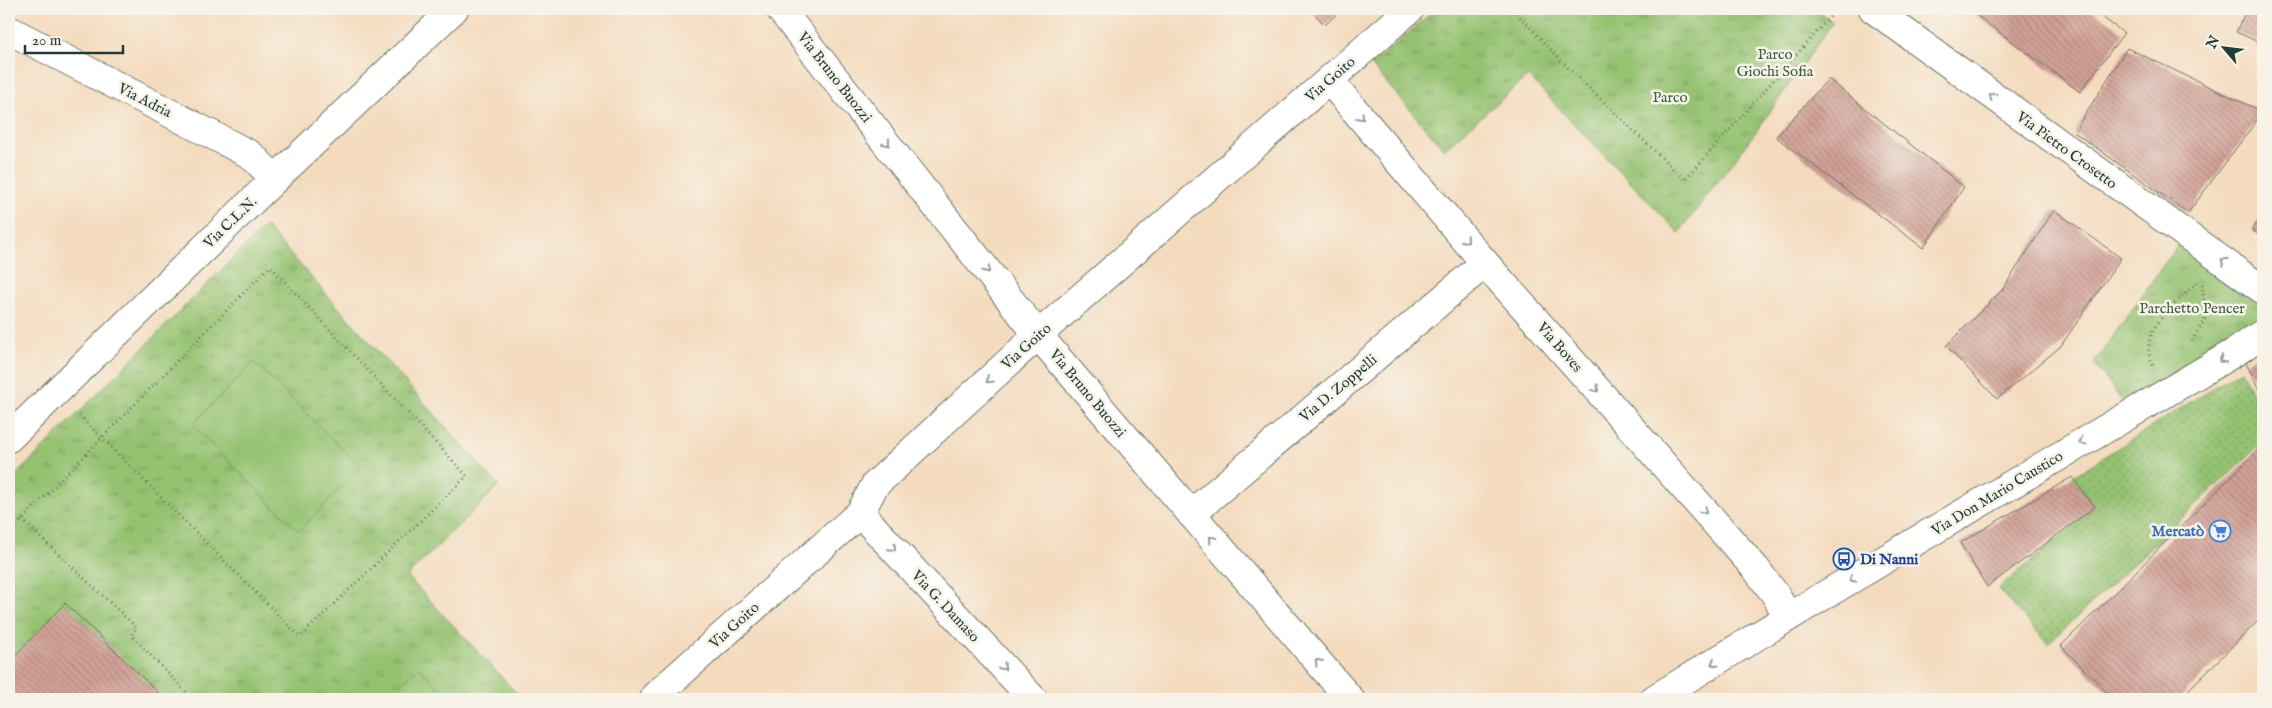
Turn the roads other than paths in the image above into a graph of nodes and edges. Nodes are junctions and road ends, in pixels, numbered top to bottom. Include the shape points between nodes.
1 (454, 9) edge
2 (780, 9) edge
3 (1410, 9) edge
4 (1873, 9) edge
5 (9, 30) edge
6 (1329, 80) junction
7 (275, 179) junction
8 (1485, 263) junction
9 (2263, 290) edge
10 (2263, 333) edge
11 (1038, 334) junction
12 (9, 438) edge
13 (860, 513) junction
14 (1191, 514) junction
15 (1788, 617) junction
16 (655, 696) dead end
17 (1033, 699) edge
18 (1350, 699) edge
19 (1654, 699) edge

1 - 7 street, Via C.L.N.
2 -> 11 street, Via Bruno Buozzi
3 - 6 street, Via Goito
9 -> 4 street, Via Pietro Crosetto
5 - 7 street, Via Adria via 251,155
6 -> 8 street, Via Boves
6 - 11 street, Via Goito
7 - 12 street, Via C.L.N.
8 - 14 street, Via D. Zoppelli
8 -> 15 street, Via Boves via 1756,569
10 -> 15 street, Via Don Mario Caustico
11 -> 13 street, Via Goito via 875,485
11 - 14 street, Via Bruno Buozzi
13 - 16 street, Via Goito
13 -> 17 street, Via G. Damaso
18 -> 14 street, Via Bruno Buozzi
15 -> 19 street, Via Don Mario Caustico

